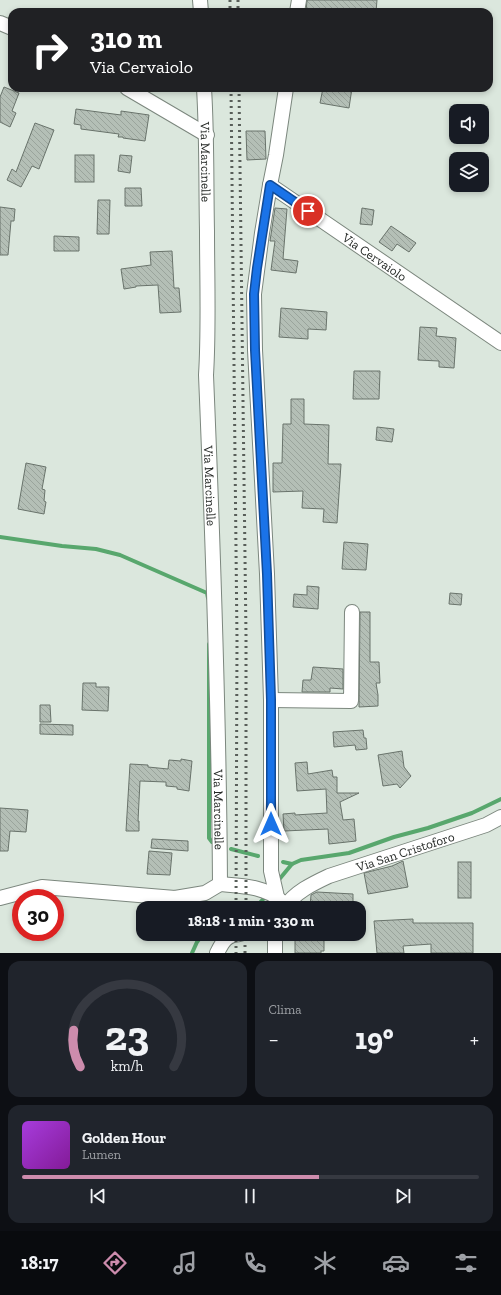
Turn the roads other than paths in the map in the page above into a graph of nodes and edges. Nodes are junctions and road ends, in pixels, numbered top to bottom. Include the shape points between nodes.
1 (135, 92) edge
2 (204, 92) edge
3 (285, 92) edge
4 (207, 135) junction
5 (270, 185) junction
6 (501, 343) edge
7 (352, 612) dead end
8 (271, 700) junction
9 (501, 817) edge
10 (220, 884) junction
11 (0, 898) edge
12 (277, 901) edge
13 (281, 901) edge
14 (286, 901) edge
15 (223, 941) edge
16 (275, 941) edge
17 (217, 953) edge
18 (275, 953) edge

1 - 4 street
2 - 4 street, Via Marcinelle
3 - 5 street
4 - 10 street, Via Marcinelle via 206,375 219,744
5 - 6 street, Via Cervaiolo
5 - 8 street via 254,294
7 - 8 street via 351,701
8 - 13 street via 271,871
9 - 14 street, Via San Cristoforo via 486,825 425,846 344,870 310,885
10 - 11 street via 205,893 175,898 42,887
10 - 12 street via 256,888
15 - 17 street
16 - 18 street

